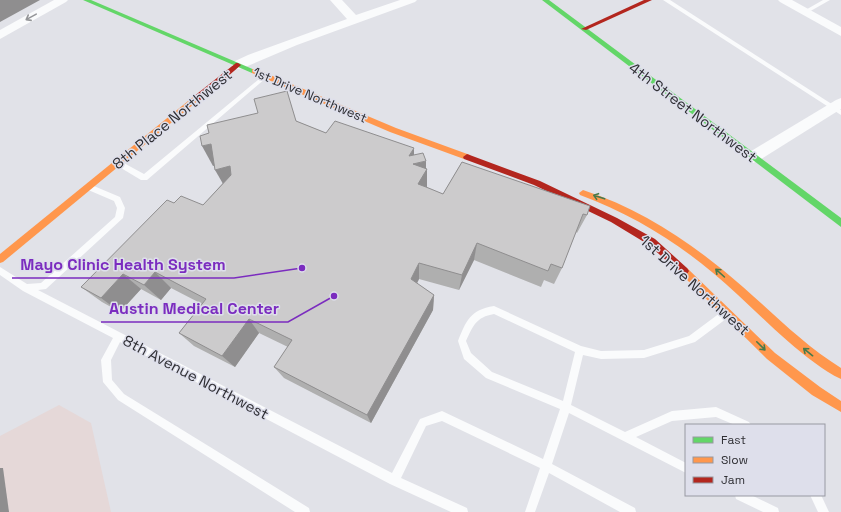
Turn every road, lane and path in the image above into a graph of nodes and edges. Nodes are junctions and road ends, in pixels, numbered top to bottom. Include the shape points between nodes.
1 (62, 0) edge
2 (336, 0) edge
3 (411, 0) edge
4 (545, 0) edge
5 (649, 0) edge
6 (666, 0) edge
7 (784, 0) edge
8 (827, 0) edge
9 (91, 1) edge
10 (804, 12) junction
11 (354, 20) junction
12 (584, 29) junction
13 (841, 32) edge
14 (0, 35) edge
15 (238, 66) junction
16 (264, 77) junction
17 (838, 108) edge
18 (753, 157) junction
19 (118, 163) junction
20 (536, 183) junction
21 (89, 187) junction
22 (841, 224) edge
23 (0, 259) edge
24 (0, 271) edge
25 (26, 288) junction
26 (727, 313) junction
27 (118, 336) junction
28 (580, 350) junction
29 (841, 374) edge
30 (566, 407) junction
31 (841, 407) edge
32 (744, 424) edge
33 (625, 437) junction
34 (546, 466) junction
35 (685, 467) edge
36 (394, 480) junction
37 (742, 496) edge
38 (816, 496) edge
39 (305, 512) edge
40 (463, 512) edge
41 (530, 512) edge
42 (631, 512) edge
43 (774, 512) edge
44 (824, 512) edge

1 -> 14 street
2 - 11 street
3 - 11 street, 8th Place Northwest
4 - 12 street, 4th Street Northwest
5 - 12 street
6 - 17 lane
7 - 10 street
8 - 10 lane
9 - 15 street, 1st Drive Northwest
10 - 13 street
11 - 15 street, 8th Place Northwest via 268,51
12 - 18 street, 4th Street Northwest
15 - 16 street, 1st Drive Northwest
15 - 19 street, 8th Place Northwest
16 - 19 lane via 144,178
16 - 20 street, 1st Drive Northwest via 393,130
17 - 18 street
18 - 22 street, 4th Street Northwest
19 - 21 street, 8th Place Northwest
20 - 26 street, 1st Drive Northwest via 636,232 670,258
29 -> 20 street, 1st Drive Northwest via 794,341 699,254 661,227 618,203
21 - 23 street, 8th Place Northwest
21 - 25 lane via 118,199 121,208 119,218 43,286
24 - 25 lane, 8th Avenue Northwest
25 - 27 lane, 8th Avenue Northwest
26 - 28 lane via 692,339 644,354 601,356
26 -> 31 street, 1st Drive Northwest via 791,373
27 - 36 lane, 8th Avenue Northwest
27 - 39 lane via 106,360 108,382 121,397
28 - 30 lane
28 - 30 lane via 494,310 485,311 471,320 462,341 467,356 489,375
30 - 33 lane
30 - 34 lane
32 - 33 lane via 716,412 672,416
33 - 35 lane
34 - 36 lane via 442,416 422,422
34 - 41 lane
34 - 42 lane
36 - 40 lane, 8th Avenue Northwest
37 - 43 lane
38 - 44 lane

